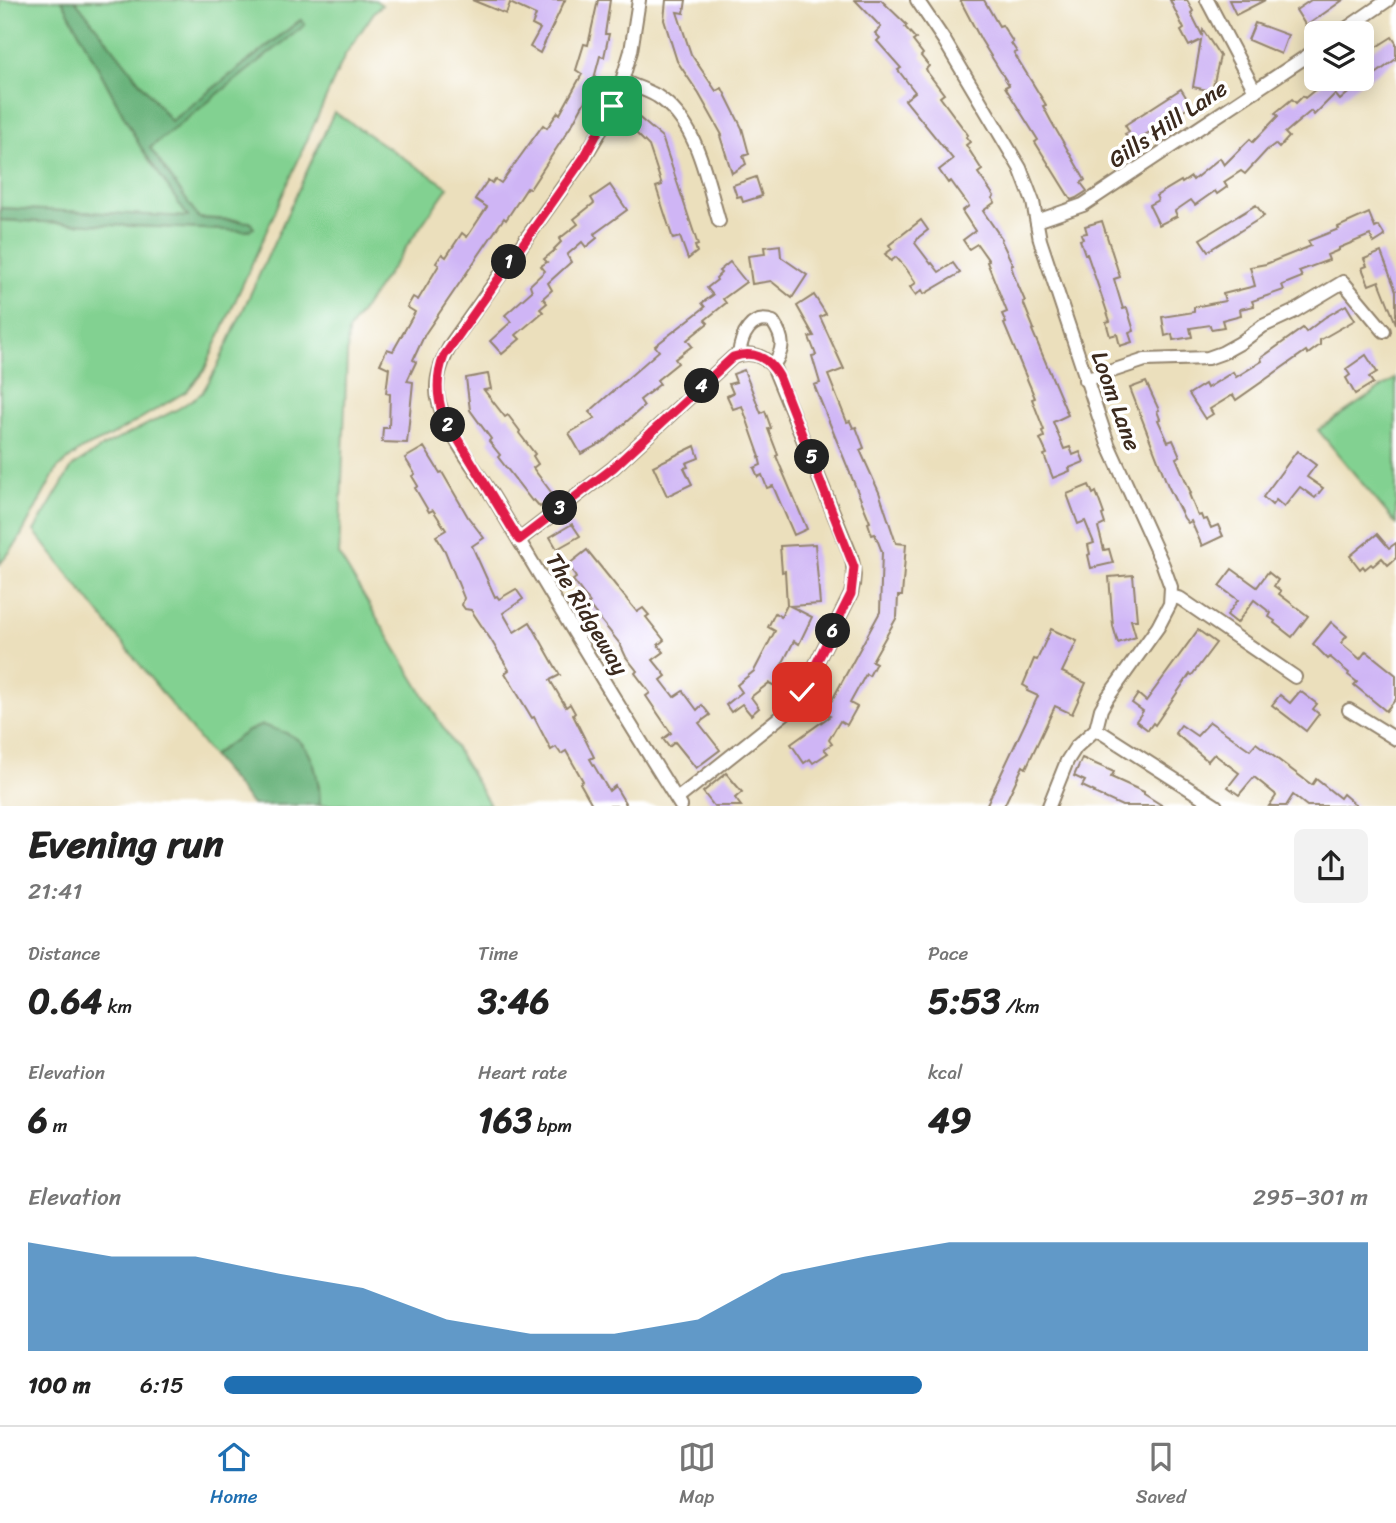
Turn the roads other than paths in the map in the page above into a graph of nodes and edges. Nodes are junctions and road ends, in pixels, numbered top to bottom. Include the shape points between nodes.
1 (639, 0) edge
2 (917, 0) edge
3 (1207, 0) edge
4 (1388, 0) edge
5 (1357, 21) edge
6 (1304, 58) edge
7 (622, 81) junction
8 (1255, 91) junction
9 (719, 221) dead end
10 (1037, 221) junction
11 (1384, 331) dead end
12 (739, 355) junction
13 (773, 366) junction
14 (1085, 380) junction
15 (519, 540) junction
16 (1171, 596) junction
17 (1295, 677) dead end
18 (1349, 710) dead end
19 (1096, 729) junction
20 (1396, 738) edge
21 (679, 802) edge
22 (1049, 806) edge
23 (1216, 806) edge

1 - 7 street, The Ridgeway
2 - 10 street, Loom Lane via 1020,168
3 - 8 street
4 - 5 street
6 - 8 street, Gills Hill Lane
7 - 9 street via 659,97 684,121
7 - 15 street, The Ridgeway via 585,156 452,343 439,369 438,400 443,415
8 - 10 street, Gills Hill Lane via 1083,205
10 - 14 street, Loom Lane
11 - 14 street via 1343,282 1222,353 1208,358 1145,360
12 - 13 street via 756,355
12 - 13 street via 742,335 758,321 773,322 782,343
12 - 15 street via 727,361 613,468
13 - 21 street via 851,555 853,586 789,710
14 - 16 street, Loom Lane via 1108,444 1164,565
15 - 21 street, The Ridgeway
16 - 17 street
16 - 19 street via 1158,627 1108,697
18 - 20 street
19 - 22 street via 1067,761
19 - 23 street

